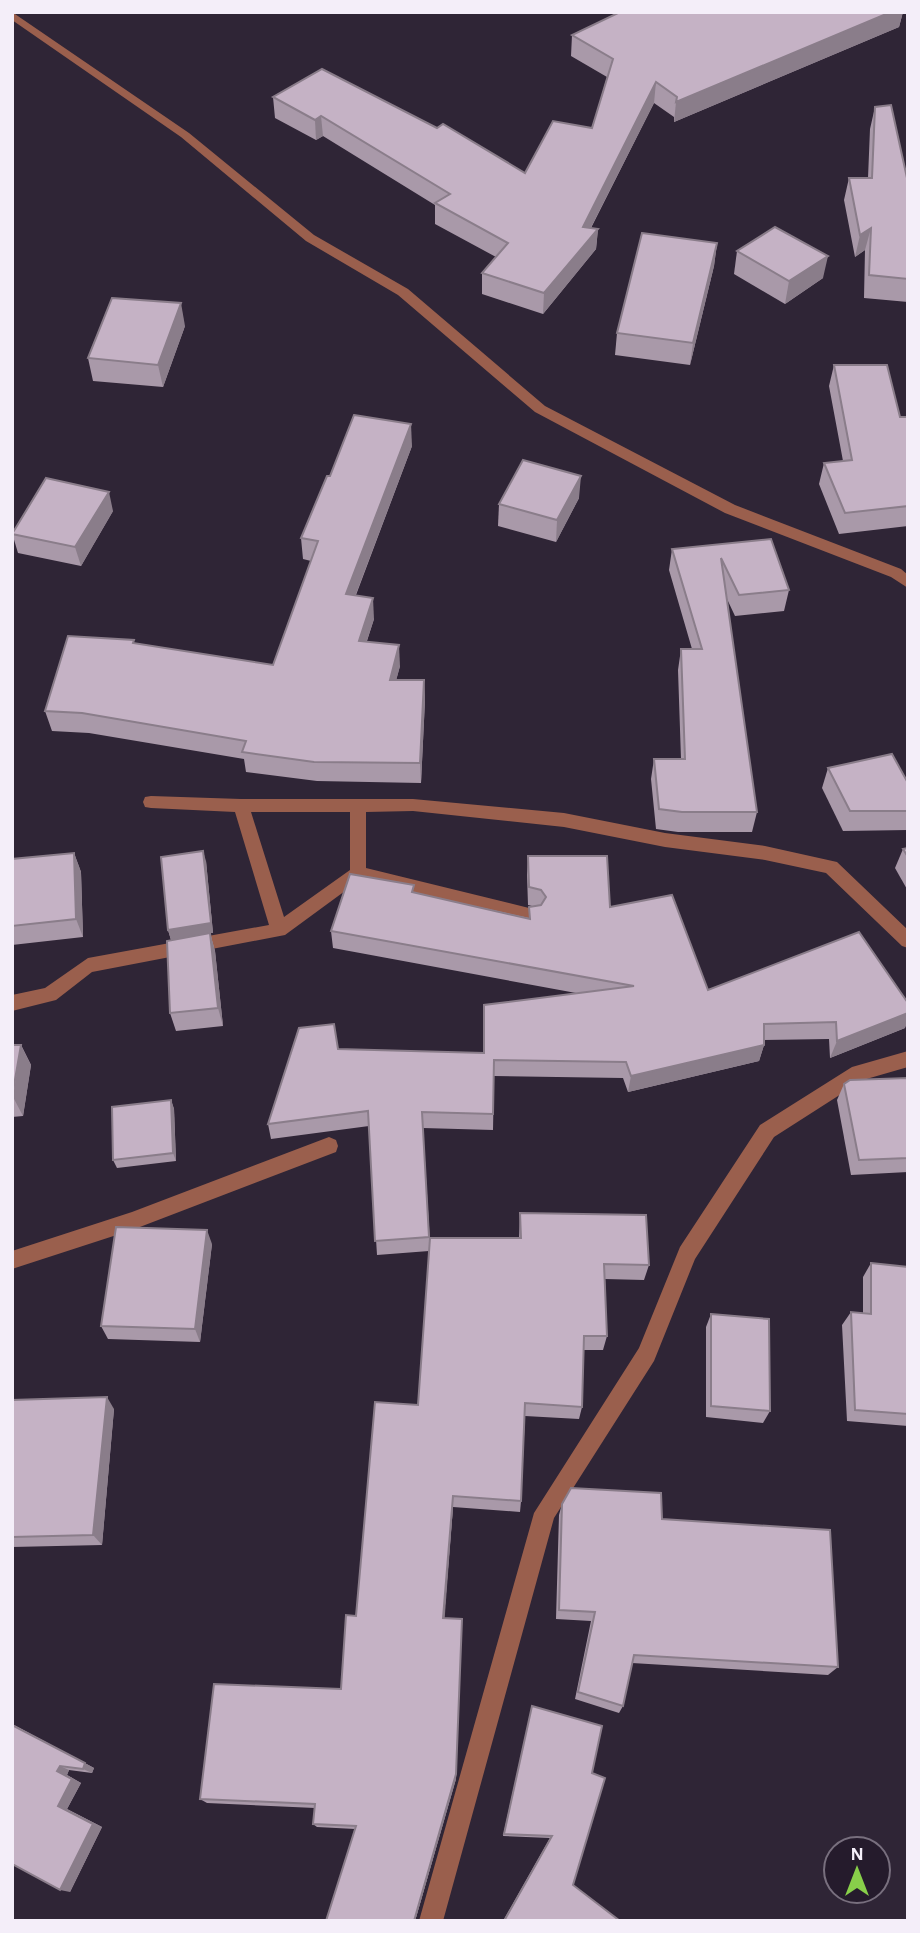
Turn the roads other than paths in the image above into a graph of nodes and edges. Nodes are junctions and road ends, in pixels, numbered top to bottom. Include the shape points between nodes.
1 (12, 15) edge
2 (908, 583) edge
3 (151, 802) dead end
4 (358, 805) junction
5 (241, 806) junction
6 (358, 873) junction
7 (533, 916) edge
8 (279, 930) junction
9 (908, 941) edge
10 (12, 1003) edge
11 (908, 1059) edge
12 (329, 1146) dead end
13 (13, 1259) edge
14 (431, 1921) edge

1 - 2 street via 185,135 310,238 403,292 540,409 730,509 897,573
3 - 5 street
4 - 5 street
4 - 6 street
4 - 9 street via 413,805 564,820 831,867
5 - 8 street
6 - 7 street
6 - 8 street
8 - 10 street via 88,965 50,995
11 - 14 street via 858,1073 767,1131 687,1254 647,1354 545,1513
12 - 13 street via 132,1221

